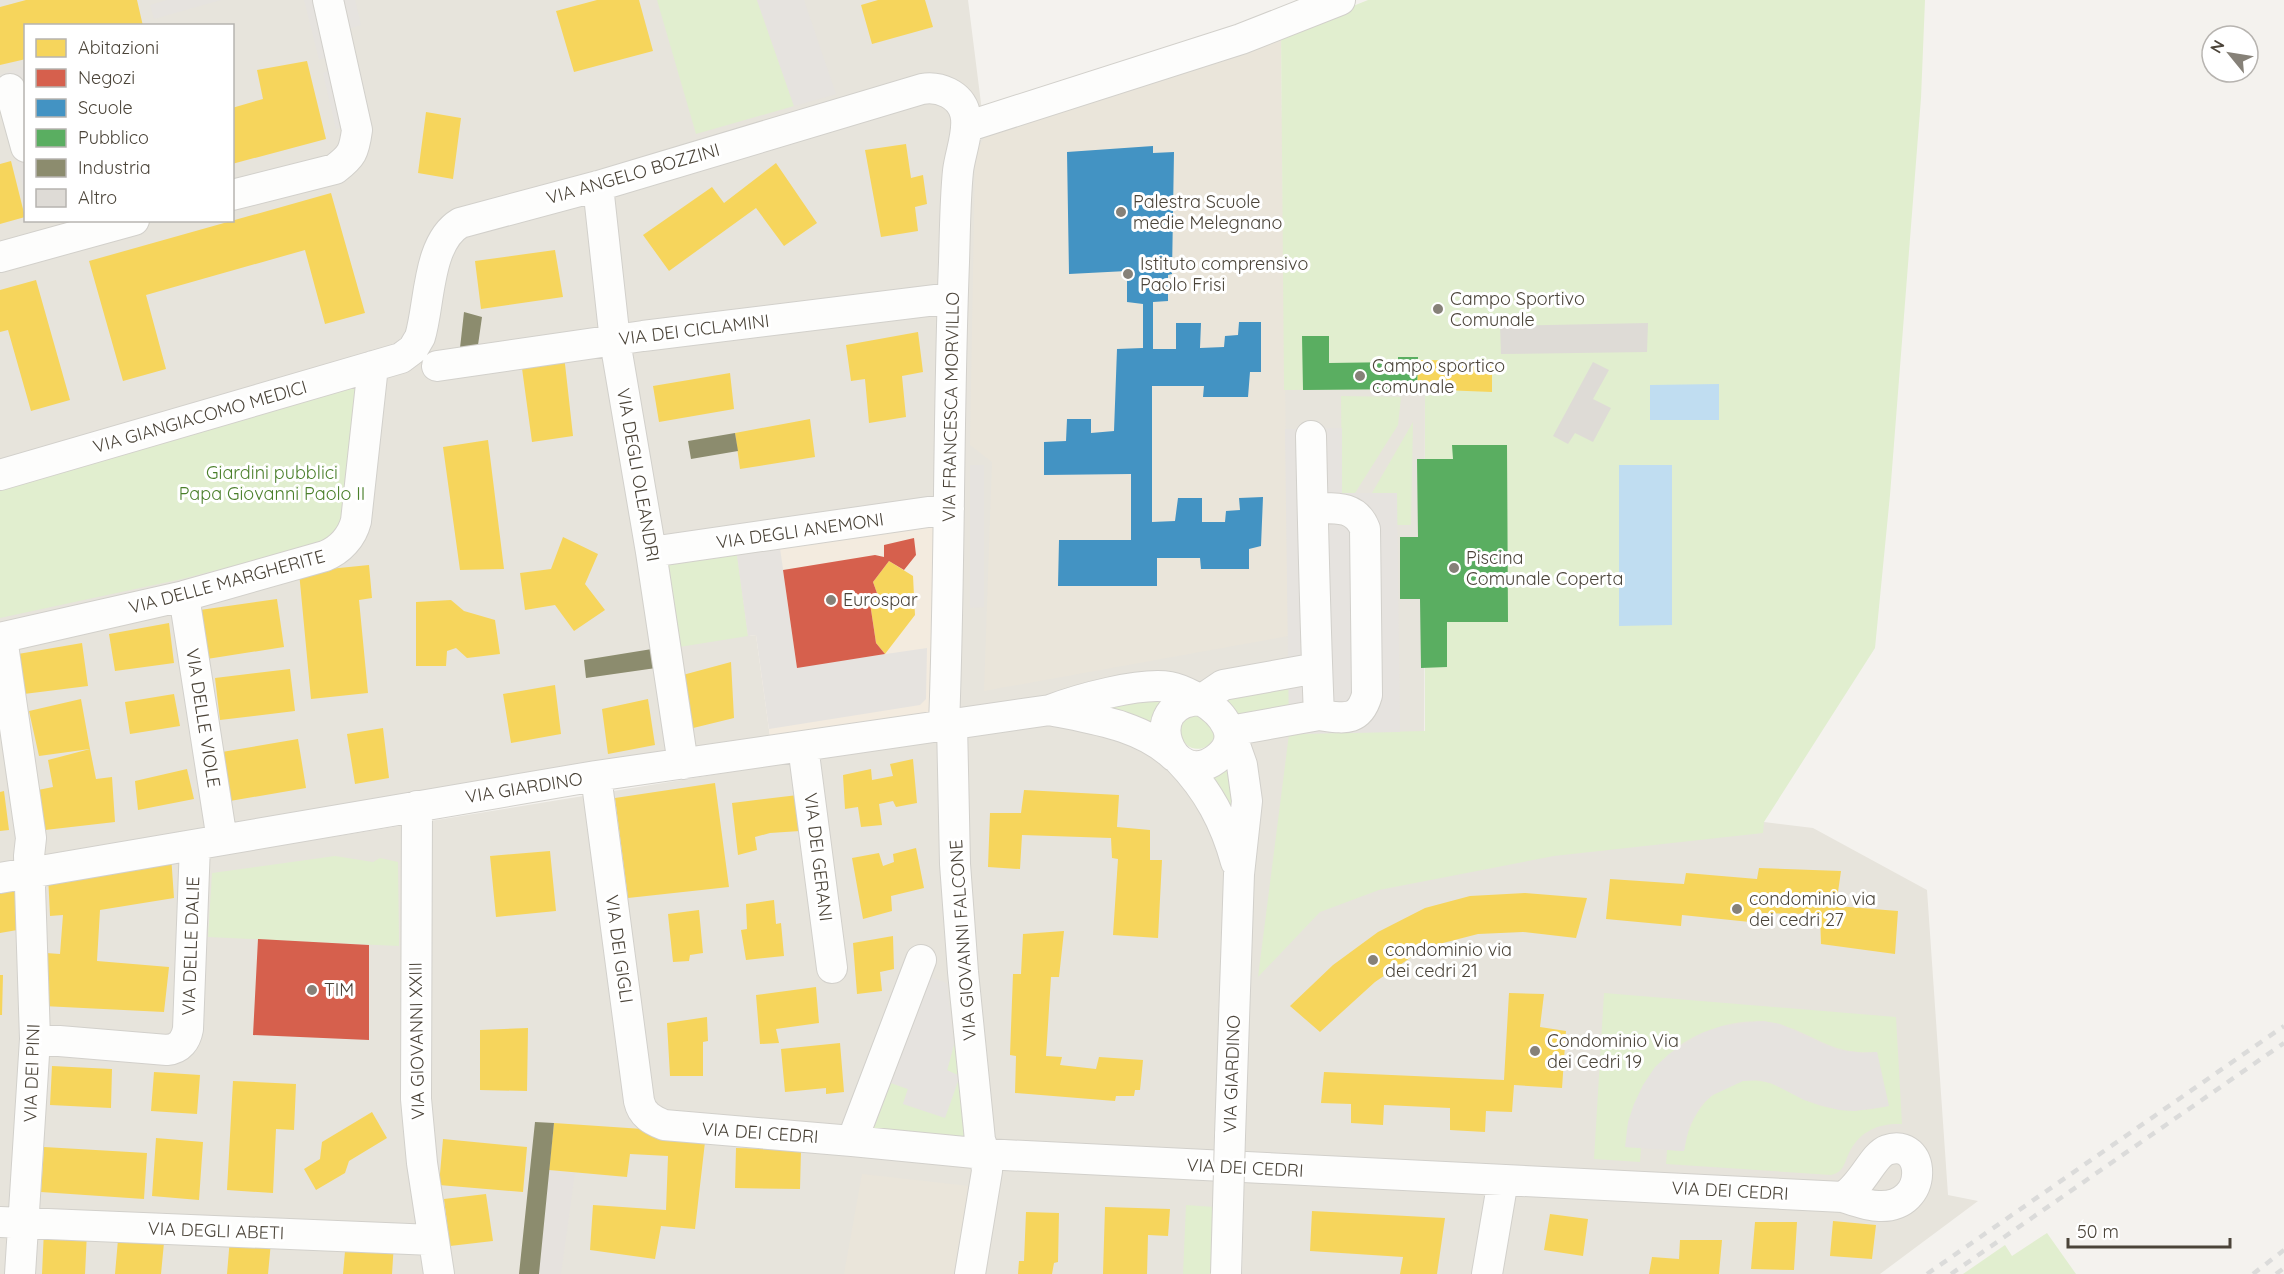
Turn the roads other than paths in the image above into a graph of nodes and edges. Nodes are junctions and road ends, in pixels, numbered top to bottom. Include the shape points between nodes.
1 (328, 0) edge
2 (1340, 0) edge
3 (10, 89) dead end
4 (952, 95) joint
5 (966, 127) junction
6 (24, 140) edge
7 (598, 186) junction
8 (234, 194) edge
9 (118, 222) edge
10 (48, 231) edge
11 (0, 257) edge
12 (952, 298) junction
13 (615, 341) junction
14 (387, 362) junction
15 (437, 366) dead end
16 (1311, 436) dead end
17 (0, 475) edge
18 (1312, 508) junction
19 (949, 509) junction
20 (651, 552) junction
21 (184, 597) junction
22 (1, 638) edge
23 (1317, 668) junction
24 (1201, 700) junction
25 (1050, 710) junction
26 (1319, 715) junction
27 (948, 724) junction
28 (1230, 731) junction
29 (803, 746) junction
30 (1177, 758) junction
31 (683, 764) junction
32 (596, 777) junction
33 (417, 806) junction
34 (208, 842) junction
35 (30, 873) junction
36 (1239, 874) junction
37 (0, 878) edge
38 (921, 960) dead end
39 (832, 968) dead end
40 (35, 1039) junction
41 (649, 1118) joint
42 (852, 1141) junction
43 (985, 1154) junction
44 (1503, 1180) junction
45 (1844, 1197) dead end
46 (12, 1222) edge
47 (432, 1240) junction
48 (20, 1274) edge
49 (439, 1274) edge
50 (970, 1274) edge
51 (1226, 1274) edge
52 (1487, 1274) edge

1 - 8 street via 357,130 355,149 335,169
2 - 5 street via 1241,39
3 - 6 street
4 - 5 street, VIA FRANCESCA MORVILLO via 964,109
4 - 7 street, VIA ANGELO BOZZINI via 935,87 922,89
5 - 12 street, VIA FRANCESCA MORVILLO via 957,181
7 - 13 street, VIA DEGLI OLEANDRI
7 - 14 street, VIA ANGELO BOZZINI via 455,226 437,255 420,337 413,349
9 - 10 street
10 - 11 street
12 - 13 street, VIA DEI CICLAMINI
12 - 19 street, VIA FRANCESCA MORVILLO
13 - 15 street, VIA DEI CICLAMINI
13 - 20 street, VIA DEGLI OLEANDRI
14 - 17 street, VIA GIANGIACOMO MEDICI
14 - 21 street, VIA DELLE MARGHERITE via 356,521 348,539 325,556
16 - 18 street
18 - 23 street
18 - 26 street via 1353,512 1363,522 1366,536 1367,695 1361,709 1350,717
19 - 20 street, VIA DEGLI ANEMONI
19 - 27 street, VIA FRANCESCA MORVILLO
20 - 31 street, VIA DEGLI OLEANDRI
21 - 22 street, VIA DELLE MARGHERITE
21 - 34 street, VIA DELLE VIOLE
22 - 35 street, VIA DEI PINI via 31,831
23 - 24 street via 1223,686
23 - 26 street
24 - 25 street, VIA GIARDINO via 1176,688 1158,687 1102,694
24 - 28 street, VIA GIARDINO via 1219,714
24 - 30 street, VIA GIARDINO via 1181,705 1167,720 1166,741
25 - 27 street, VIA GIARDINO
25 - 30 street, VIA GIARDINO via 1132,730
26 - 28 street
27 - 29 street, VIA GIARDINO
27 - 43 street, VIA GIOVANNI FALCONE via 963,972 980,1140
28 - 30 street, VIA GIARDINO via 1225,750 1209,764 1199,766
28 - 36 street, VIA GIARDINO via 1247,790
29 - 31 street, VIA GIARDINO
29 - 39 street, VIA DEI GERANI
30 - 36 street, VIA GIARDINO via 1214,804
31 - 32 street, VIA GIARDINO
32 - 33 street, VIA GIARDINO
32 - 41 street, VIA DEI GIGLI via 639,1101
33 - 34 street, VIA GIARDINO
33 - 47 street, VIA GIOVANNI XXIII via 416,1087
34 - 35 street, VIA GIARDINO
34 - 40 street, VIA DELLE DALIE via 188,1029 180,1046 167,1050
35 - 37 street, VIA GIARDINO
35 - 40 street, VIA DEI PINI
36 - 51 street, VIA GIARDINO, bridge
38 - 42 street
40 - 46 street, VIA DEI PINI
41 - 42 street, VIA DEI CEDRI via 670,1126
42 - 43 street, VIA DEI CEDRI
43 - 44 street, VIA DEI CEDRI
43 - 50 street, VIA GIOVANNI FALCONE via 987,1171
44 - 45 street, VIA DEI CEDRI
44 - 52 street
46 - 47 street, VIA DEGLI ABETI
46 - 48 street, VIA DEI PINI
47 - 49 street, VIA GIOVANNI XXIII

